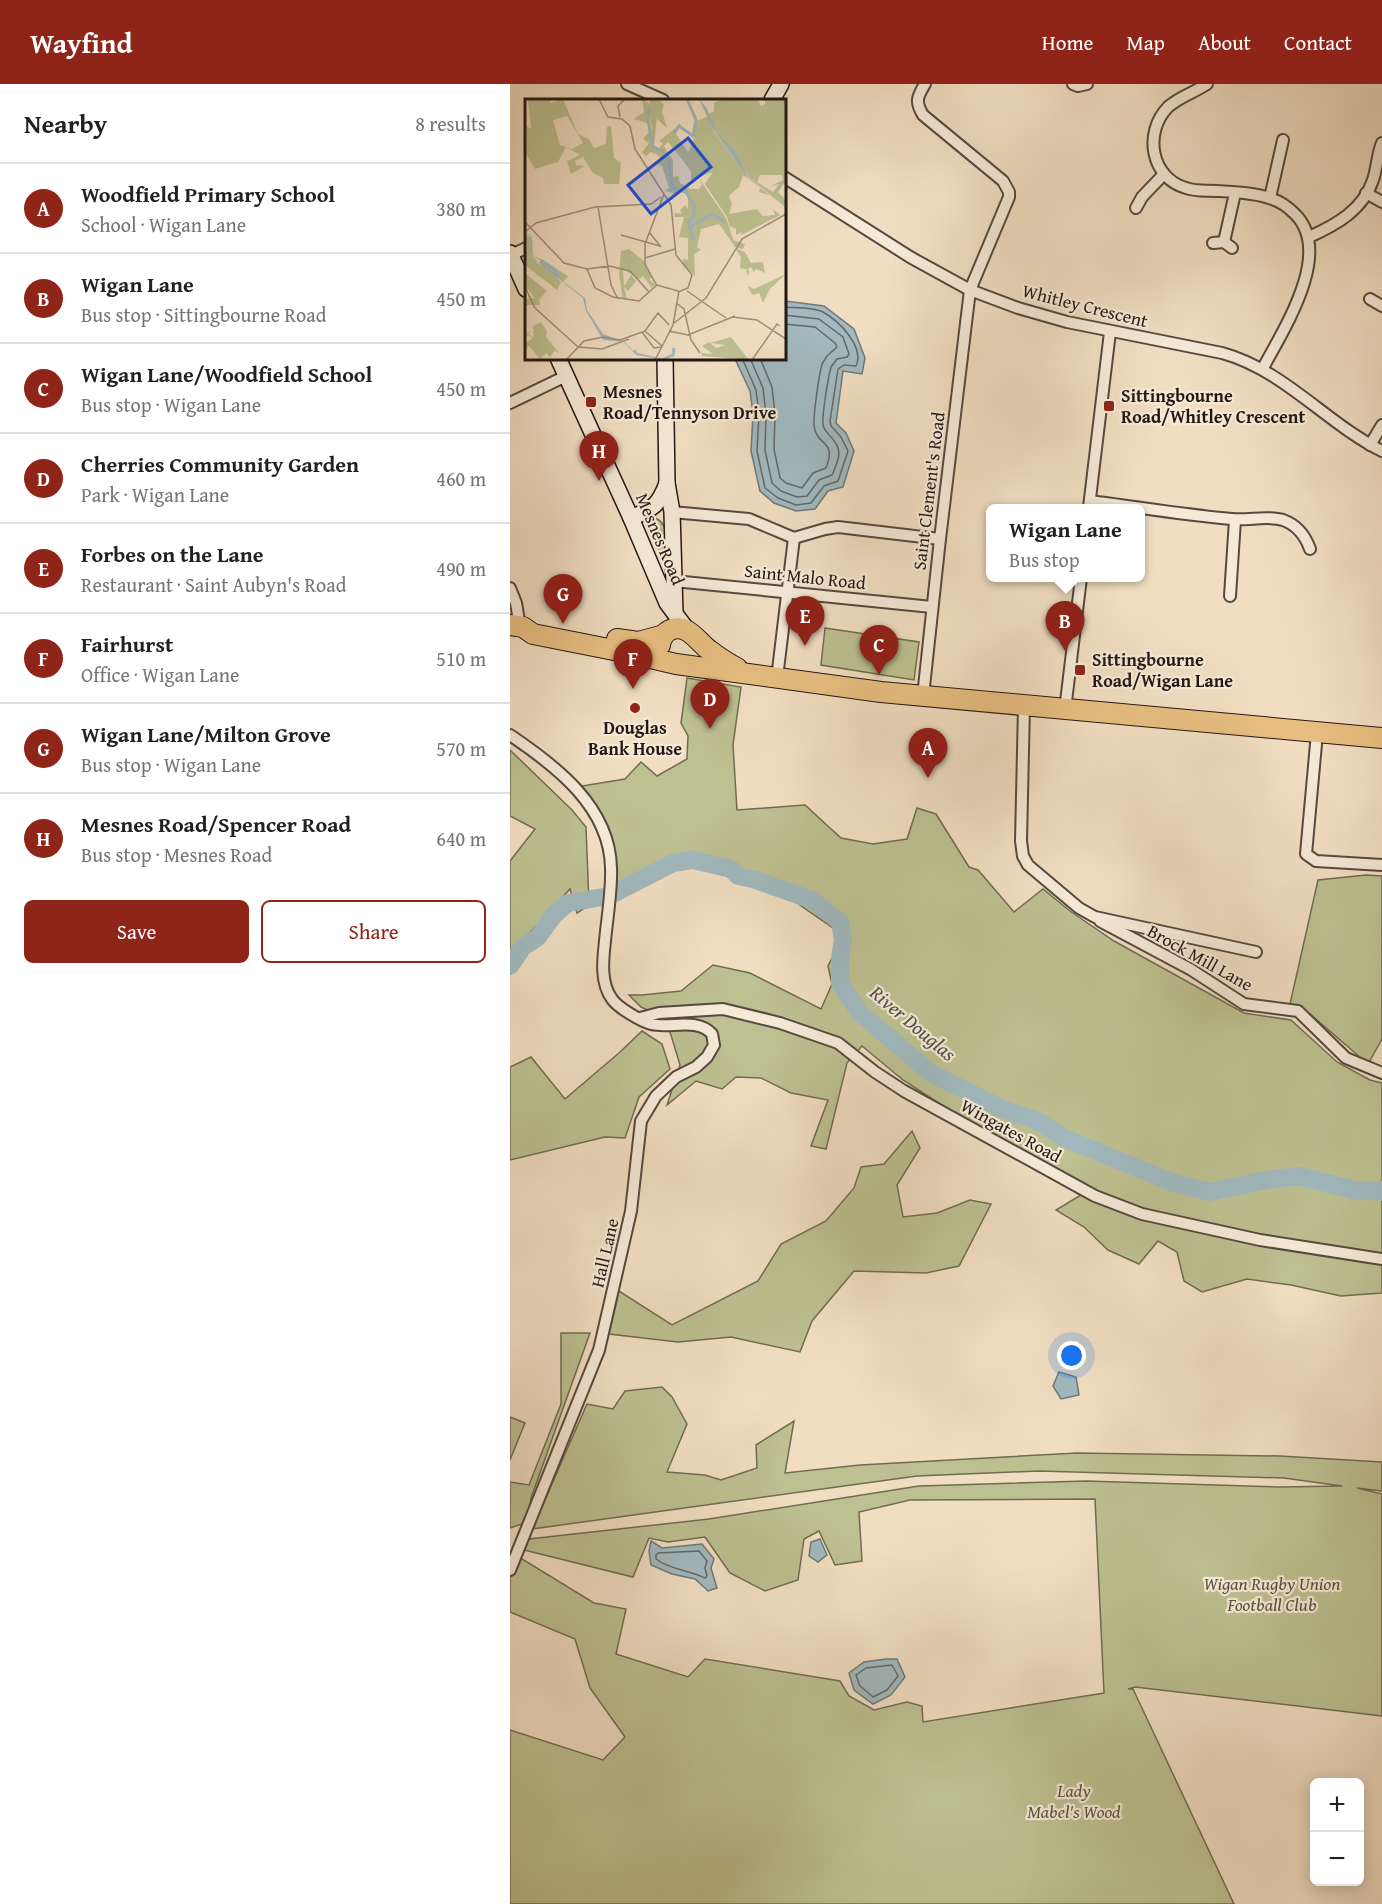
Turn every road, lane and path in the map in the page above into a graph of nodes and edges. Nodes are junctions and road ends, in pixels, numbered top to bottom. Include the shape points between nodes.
1 (627, 84) edge
2 (782, 84) edge
3 (925, 84) edge
4 (1073, 84) edge
5 (1087, 84) edge
6 (1207, 84) edge
7 (661, 99) edge
8 (773, 99) edge
9 (1283, 140) dead end
10 (1382, 144) edge
11 (1164, 174) junction
12 (786, 178) edge
13 (1235, 193) junction
14 (1366, 194) junction
15 (1270, 198) junction
16 (1382, 202) edge
17 (1134, 211) dead end
18 (1309, 237) junction
19 (1223, 244) dead end
20 (525, 248) edge
21 (511, 254) edge
22 (525, 287) edge
23 (970, 290) junction
24 (1370, 299) dead end
25 (1381, 309) edge
26 (1110, 332) junction
27 (559, 360) edge
28 (665, 360) edge
29 (1263, 368) junction
30 (566, 376) junction
31 (510, 403) edge
32 (1382, 425) edge
33 (1370, 445) junction
34 (1382, 451) edge
35 (667, 483) junction
36 (1090, 504) edge
37 (650, 510) junction
38 (1145, 511) edge
39 (672, 512) junction
40 (631, 518) junction
41 (1235, 520) junction
42 (794, 538) junction
43 (940, 539) junction
44 (1310, 549) dead end
45 (654, 574) junction
46 (674, 577) junction
47 (1081, 582) edge
48 (510, 588) edge
49 (788, 592) junction
50 (1230, 596) dead end
51 (932, 607) junction
52 (671, 608) junction
53 (518, 626) edge
54 (690, 633) junction
55 (664, 635) junction
56 (675, 663) junction
57 (744, 672) junction
58 (777, 678) junction
59 (923, 696) junction
60 (1024, 706) junction
61 (1065, 710) junction
62 (1317, 733) junction
63 (510, 735) edge
64 (1382, 738) edge
65 (1382, 866) edge
66 (1095, 917) junction
67 (1256, 952) dead end
68 (640, 1018) junction
69 (1382, 1073) edge
70 (1382, 1259) edge
71 (510, 1570) edge

1 - 7 street
2 - 8 main road
3 - 23 street, Saint Clement's Road via 918,96 923,115 1003,181 1009,192
4 - 5 street
6 - 11 street via 1173,103 1158,123 1154,153
9 - 15 street
10 - 14 street
11 - 13 street via 1187,189
11 - 17 street
12 - 23 street, Whitley Crescent
13 - 15 street
13 - 19 street
14 - 16 street
14 - 18 street via 1341,221
15 - 18 street via 1285,204
18 - 29 street via 1309,264 1295,308
20 - 21 street
21 - 22 main road
23 - 26 street, Whitley Crescent via 1038,314
23 - 43 street, Saint Clement's Road
24 - 25 street
26 - 29 street, Whitley Crescent via 1222,353
26 - 36 street
27 - 30 main road, Mesnes Road
28 - 35 main road
29 - 33 street, Whitley Crescent
30 - 31 street
30 - 40 main road, Mesnes Road
32 - 33 street
33 - 34 street, Whitley Crescent
35 - 37 main road via 659,502
35 - 39 main road
37 - 39 main road
37 - 40 main road
38 - 41 street
39 - 42 street via 756,520
39 - 46 main road
40 - 45 main road, Mesnes Road
41 - 44 street via 1283,520 1299,529
41 - 50 street
42 - 43 street via 838,527
42 - 49 street
43 - 51 street, Saint Clement's Road
45 - 46 street, Saint Malo Road
45 - 52 main road, Mesnes Road
46 - 49 street, Saint Malo Road
46 - 52 main road
47 - 61 street
48 - 53 street
49 - 51 street, Saint Malo Road
49 - 58 street
51 - 59 street, Saint Clement's Road
52 - 54 main road, Mesnes Road
52 - 55 main road, Mesnes Road
53 - 55 highway via 535,624 633,642
53 - 56 highway via 533,634
54 - 55 highway via 683,628
54 - 56 highway via 695,640 695,652 692,658
54 - 57 highway via 724,662
55 - 56 highway via 661,653
56 - 57 highway
57 - 58 highway
58 - 59 highway
59 - 60 highway
60 - 61 highway
60 - 66 street, Brock Mill Lane via 1023,856 1028,865 1079,909
61 - 62 highway
62 - 64 highway
62 - 65 street via 1306,854 1316,861
63 - 68 street via 567,780 591,805 602,824 611,868 603,958 606,986 612,1000
66 - 67 street, Brock Mill Lane
66 - 69 street, Brock Mill Lane via 1244,1004 1298,1011 1346,1058
68 - 70 street, Wingates Road via 659,1013 723,1010 780,1023 838,1043 904,1091 1095,1196 1142,1214 1260,1240
68 - 71 street, Hall Lane via 650,1024 702,1027 712,1034 714,1045 702,1062 676,1077 656,1096 640,1121 631,1211 599,1350

